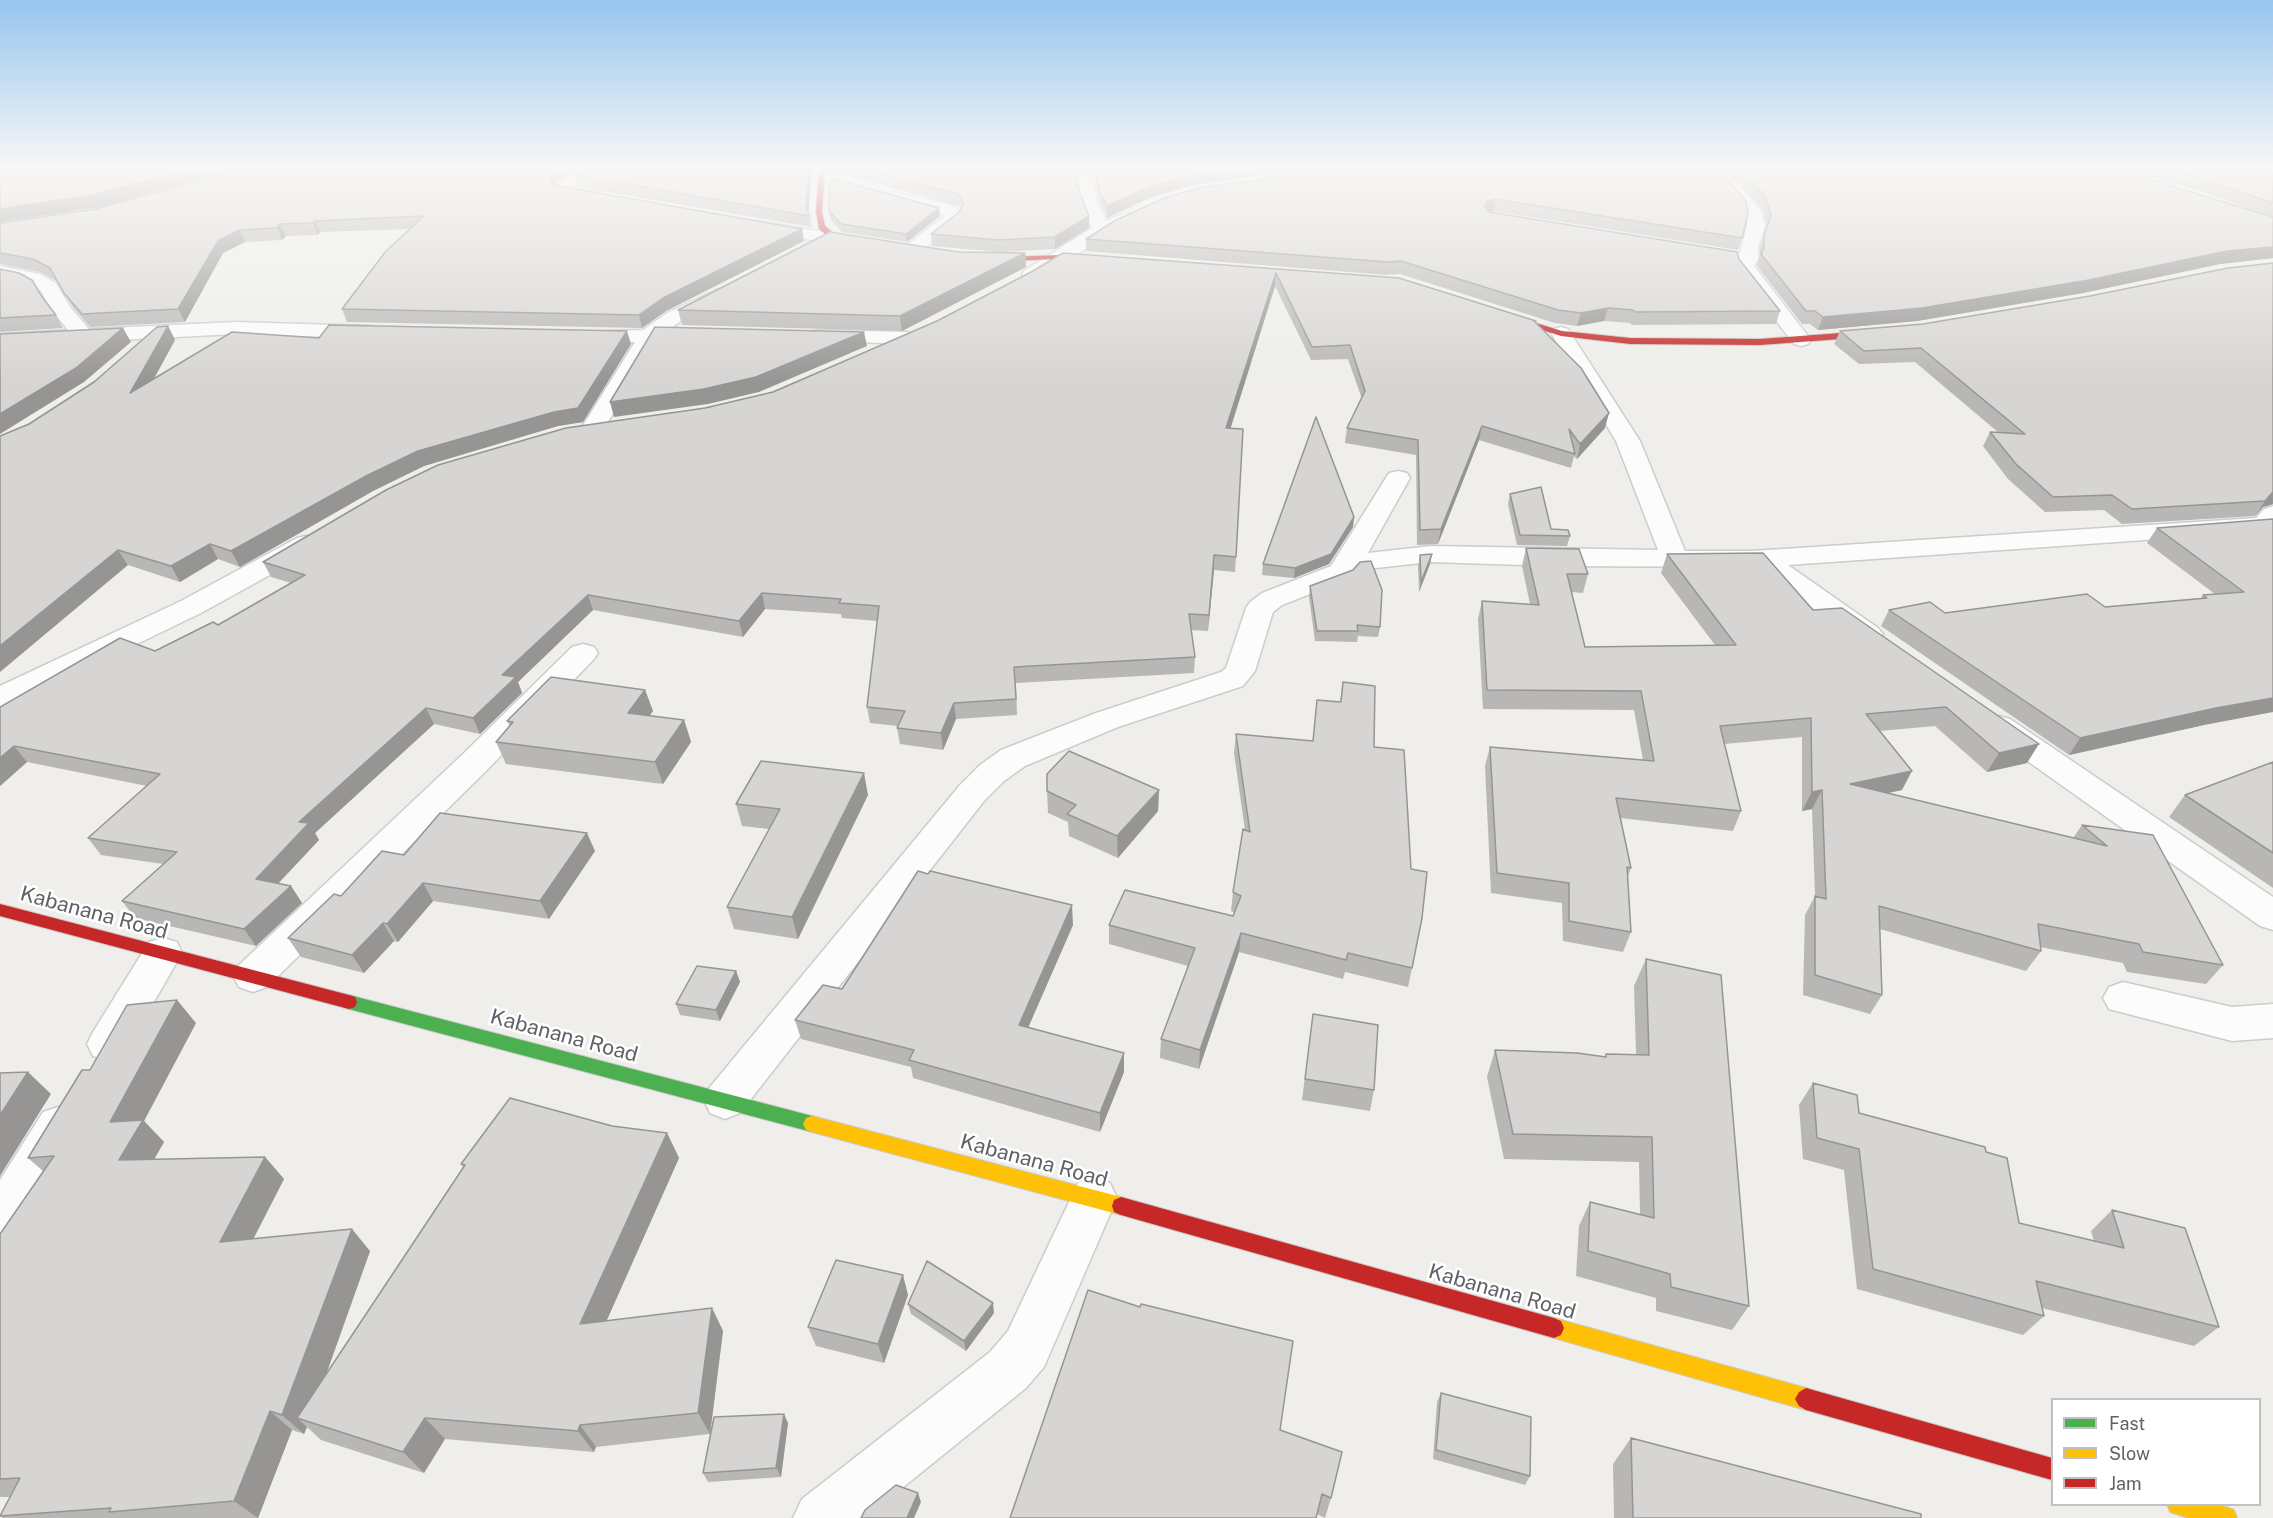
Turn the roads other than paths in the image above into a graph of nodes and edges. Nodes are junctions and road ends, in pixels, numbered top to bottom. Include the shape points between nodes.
1 (827, 241) edge
2 (848, 241) edge
3 (919, 241) edge
4 (1085, 241) edge
5 (1751, 241) edge
6 (882, 247) edge
7 (1670, 247) edge
8 (904, 251) joint
9 (803, 252) edge
10 (929, 254) edge
11 (1060, 257) junction
12 (968, 259) edge
13 (1749, 260) junction
14 (1118, 262) edge
15 (0, 272) edge
16 (1010, 287) edge
17 (730, 288) edge
18 (1486, 309) edge
19 (931, 328) edge
20 (1895, 332) edge
21 (156, 333) junction
22 (385, 333) edge
23 (686, 333) edge
24 (1561, 333) junction
25 (650, 334) junction
26 (567, 335) edge
27 (84, 336) junction
28 (802, 336) edge
29 (907, 338) junction
30 (0, 340) edge
31 (1801, 340) junction
32 (132, 354) edge
33 (856, 360) edge
34 (622, 426) edge
35 (592, 430) junction
36 (567, 434) edge
37 (1398, 478) dead end
38 (2273, 514) edge
39 (322, 534) edge
40 (1675, 558) junction
41 (1752, 559) junction
42 (1349, 563) junction
43 (1888, 648) edge
44 (583, 652) dead end
45 (0, 698) edge
46 (1976, 710) edge
47 (0, 910) edge
48 (2273, 916) edge
49 (163, 952) junction
50 (253, 976) junction
51 (2123, 998) dead end
52 (2273, 1021) edge
53 (725, 1100) junction
54 (1094, 1198) junction
55 (0, 1222) edge
56 (2051, 1469) edge
57 (2185, 1506) edge
58 (821, 1518) edge
59 (2226, 1518) edge

1 - 9 street
2 - 6 street
3 - 8 street
4 - 11 street
5 - 13 street
7 - 13 street
8 - 10 street
11 - 12 street
11 - 14 street
11 - 16 street
13 - 31 street via 1744,266
15 - 27 street via 33,278 49,287 61,309
17 - 25 street
18 - 24 street
19 - 29 street
20 - 31 street
21 - 22 street via 235,328
21 - 27 street
21 - 32 street
23 - 25 street
24 - 31 street via 1660,343
24 - 40 street via 1628,441
25 - 26 street
25 - 35 street
27 - 30 street
28 - 29 street
29 - 33 street
34 - 35 street
35 - 36 street
37 - 42 street
38 - 41 street via 2264,525
39 - 45 street via 190,607
40 - 41 street
40 - 42 street via 1431,554
41 - 43 street via 1781,572
42 - 53 street via 1341,572 1272,599 1260,608 1240,670 1232,679 1107,720 1013,758 992,773
44 - 50 street
46 - 48 street
47 - 49 street, Kabanana Road
49 - 50 street, Kabanana Road
49 - 55 street
50 - 53 street, Kabanana Road
51 - 52 street via 2232,1024
53 - 54 street, Kabanana Road
54 - 56 street, Kabanana Road
54 - 58 street via 1026,1349 1008,1370
57 - 59 street

